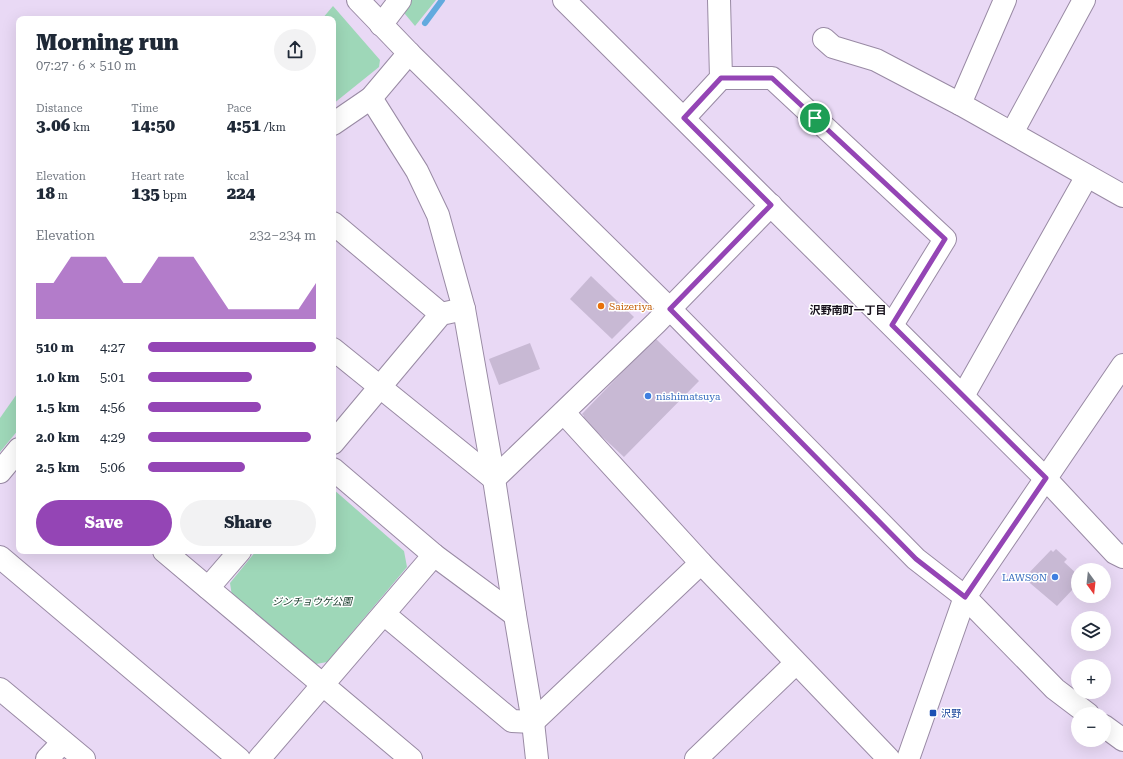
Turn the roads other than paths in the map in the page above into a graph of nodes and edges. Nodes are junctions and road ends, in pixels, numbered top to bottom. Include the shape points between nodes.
1 (358, 0) edge
2 (400, 0) edge
3 (564, 0) edge
4 (719, 0) edge
5 (1005, 0) edge
6 (1084, 0) edge
7 (381, 25) junction
8 (824, 39) dead end
9 (408, 53) junction
10 (721, 78) junction
11 (371, 98) junction
12 (960, 104) junction
13 (684, 118) junction
14 (336, 122) edge
15 (1012, 133) junction
16 (1087, 176) junction
17 (1123, 196) edge
18 (771, 205) junction
19 (336, 226) edge
20 (464, 309) junction
21 (670, 309) junction
22 (441, 314) junction
23 (892, 325) junction
24 (336, 351) edge
25 (1123, 365) edge
26 (380, 387) junction
27 (963, 396) junction
28 (564, 413) junction
29 (336, 439) edge
30 (16, 453) edge
31 (0, 472) edge
32 (336, 472) edge
33 (1046, 478) junction
34 (494, 479) junction
35 (168, 554) edge
36 (237, 554) edge
37 (434, 555) junction
38 (0, 557) edge
39 (1123, 557) edge
40 (701, 563) junction
41 (208, 588) junction
42 (965, 597) junction
43 (384, 614) junction
44 (515, 615) junction
45 (796, 663) junction
46 (322, 685) junction
47 (0, 689) edge
48 (1079, 707) edge
49 (533, 722) junction
50 (1111, 731) edge
51 (1123, 740) edge
52 (62, 742) junction
53 (48, 759) edge
54 (84, 759) edge
55 (239, 759) edge
56 (259, 759) edge
57 (411, 759) edge
58 (537, 759) edge
59 (696, 759) edge
60 (889, 759) edge
61 (908, 759) edge

1 - 7 street
2 - 7 street
3 - 13 street
4 - 10 street
5 - 12 street
6 - 15 street
7 - 9 street
8 - 12 street via 833,47 876,60
9 - 11 street
9 - 21 street
10 - 13 street
10 - 23 street via 772,78 945,239
11 - 14 street
11 - 20 street via 417,171 438,216
12 - 15 street
13 - 18 street
15 - 16 street
16 - 17 street
16 - 27 street
18 - 21 street
18 - 23 street
19 - 22 street
20 - 22 street
20 - 34 street
21 - 28 street
21 - 42 street via 916,559
22 - 26 street
23 - 27 street
24 - 26 street
25 - 33 street
26 - 29 street
26 - 34 street
27 - 33 street
28 - 34 street
28 - 40 street
30 - 31 street
32 - 37 street
33 - 39 street via 1115,553
33 - 42 street
34 - 44 street
35 - 41 street
36 - 41 street
37 - 43 street
37 - 44 street
38 - 55 street
40 - 45 street
40 - 49 street
41 - 46 street
42 - 48 street via 1055,689
42 - 61 street
43 - 46 street
43 - 49 street via 512,721
44 - 49 street
45 - 59 street
45 - 60 street
46 - 56 street
46 - 57 street
47 - 52 street
49 - 58 street
50 - 51 street
52 - 53 street
52 - 54 street

